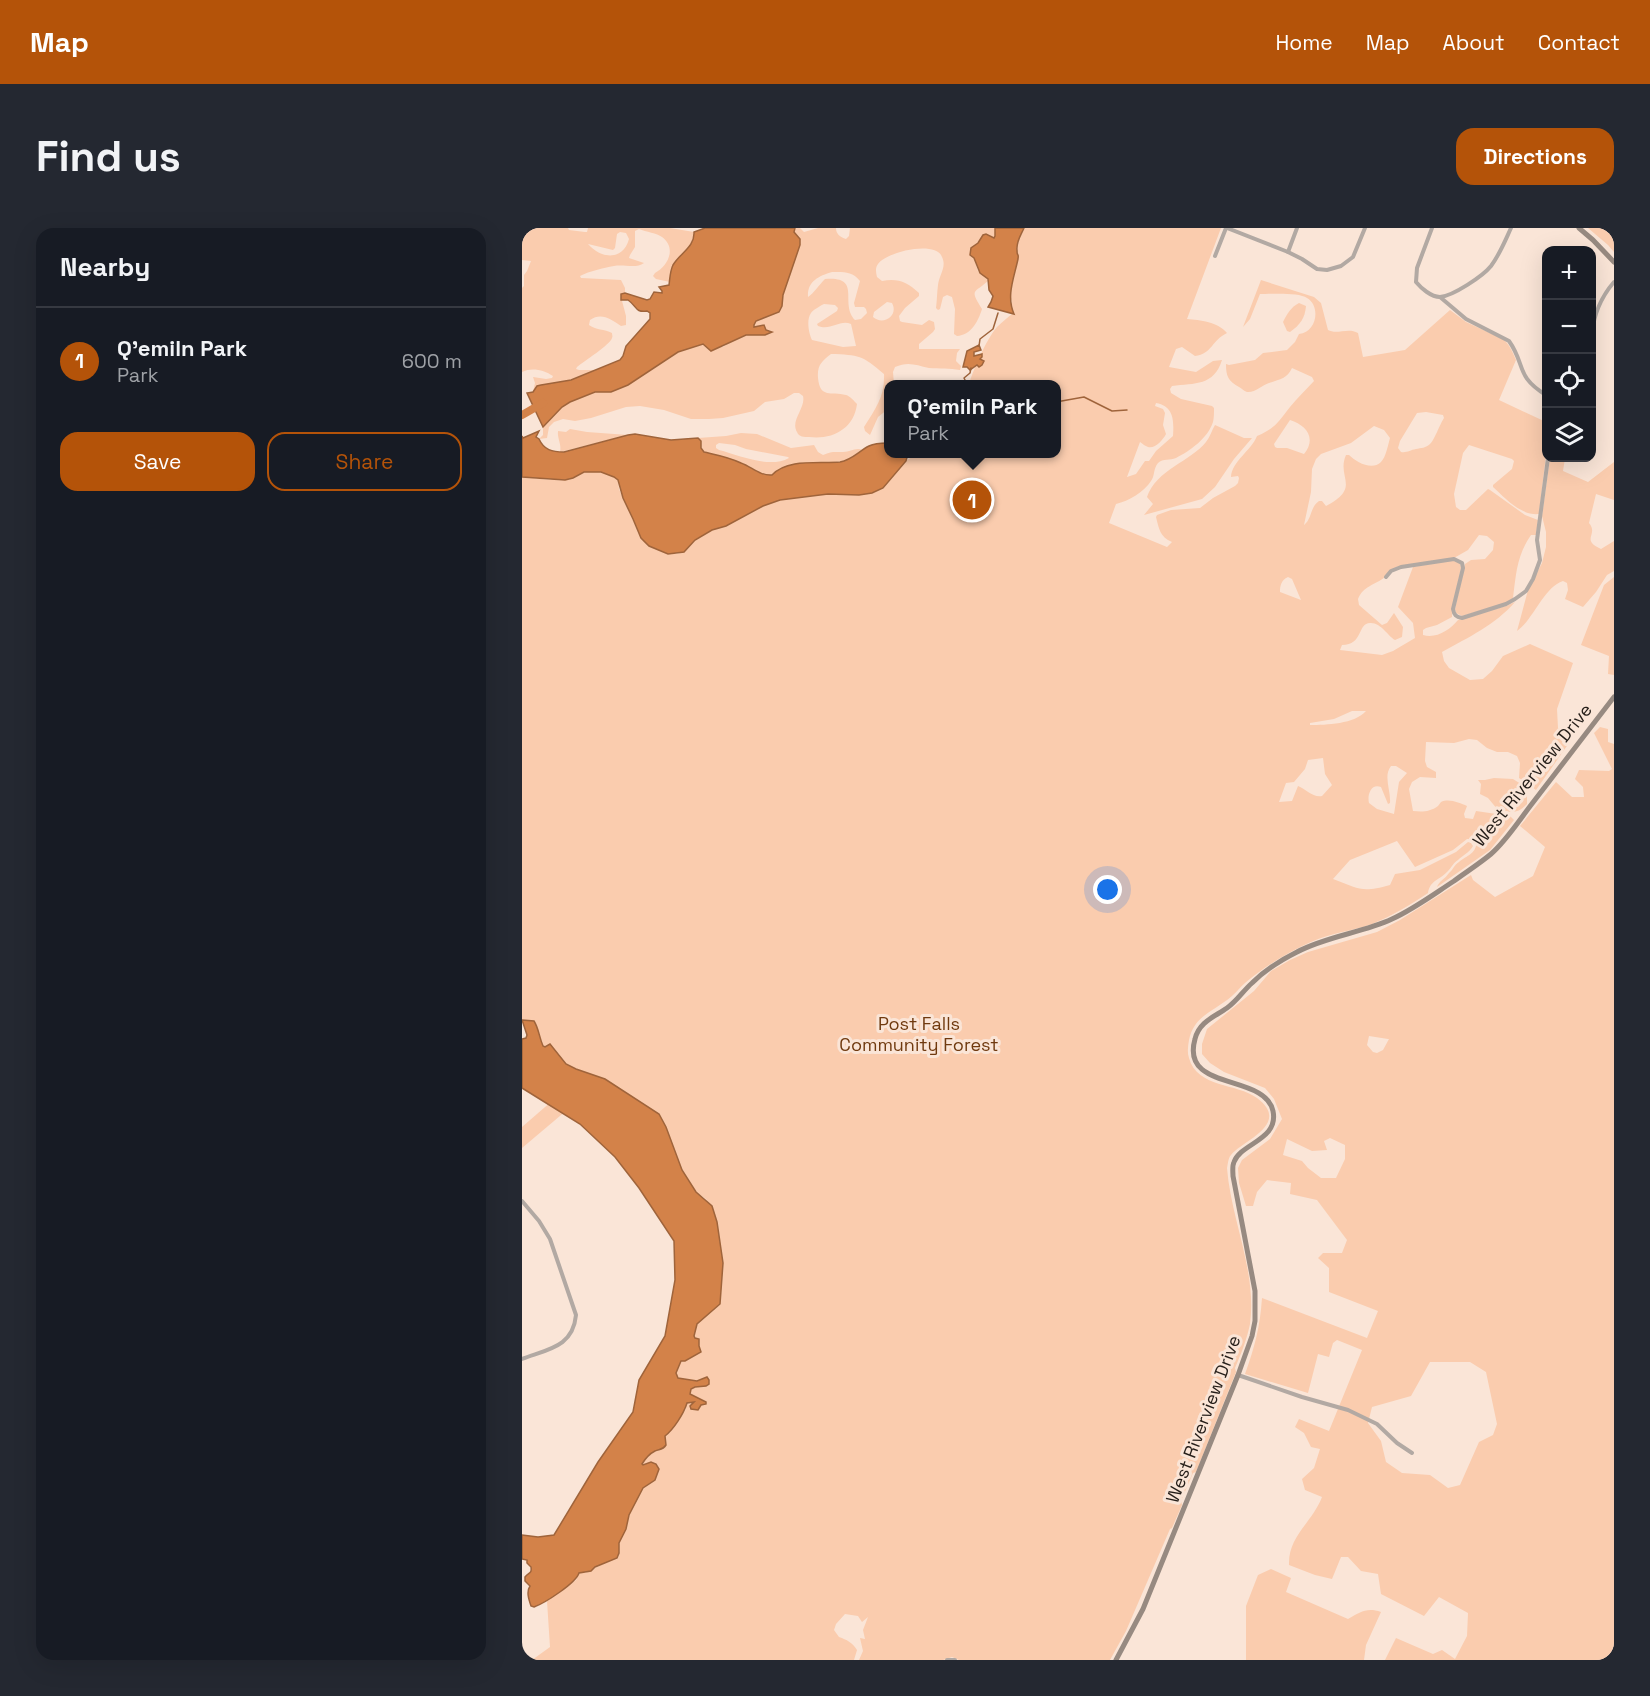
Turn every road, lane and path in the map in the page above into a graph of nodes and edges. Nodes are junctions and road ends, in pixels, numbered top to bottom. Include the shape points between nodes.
1 (1226, 228) edge
2 (1297, 228) edge
3 (1365, 228) edge
4 (1432, 228) edge
5 (1511, 228) edge
6 (1579, 228) edge
7 (1288, 252) junction
8 (1215, 256) dead end
9 (1614, 262) edge
10 (1614, 282) edge
11 (1440, 297) junction
12 (1596, 313) edge
13 (1542, 392) edge
14 (1547, 462) edge
15 (1386, 578) dead end
16 (1614, 697) edge
17 (522, 1201) edge
18 (522, 1359) edge
19 (1238, 1375) junction
20 (1412, 1453) dead end
21 (947, 1660) edge
22 (955, 1660) edge
23 (1116, 1660) edge

1 - 7 street
1 - 8 street
2 - 7 street
3 - 7 street via 1353,256 1334,268 1317,269
4 - 11 street via 1417,268 1416,282
5 - 11 street via 1503,248 1484,274
6 - 9 street
10 - 12 street
11 - 13 street via 1466,320 1509,341 1528,382
14 - 15 street via 1537,540 1540,560 1526,591 1515,599 1458,617 1453,609 1462,563 1454,559 1401,567
16 - 19 street, West Riverview Drive via 1491,854 1391,920 1298,951 1199,1028 1193,1046 1203,1071 1256,1092 1274,1113 1266,1134 1238,1156 1233,1167 1256,1291 1252,1335
17 - 18 street via 550,1239 576,1315 569,1338
19 - 20 street via 1348,1410 1377,1424
19 - 23 street, West Riverview Drive via 1143,1609
21 - 22 street

